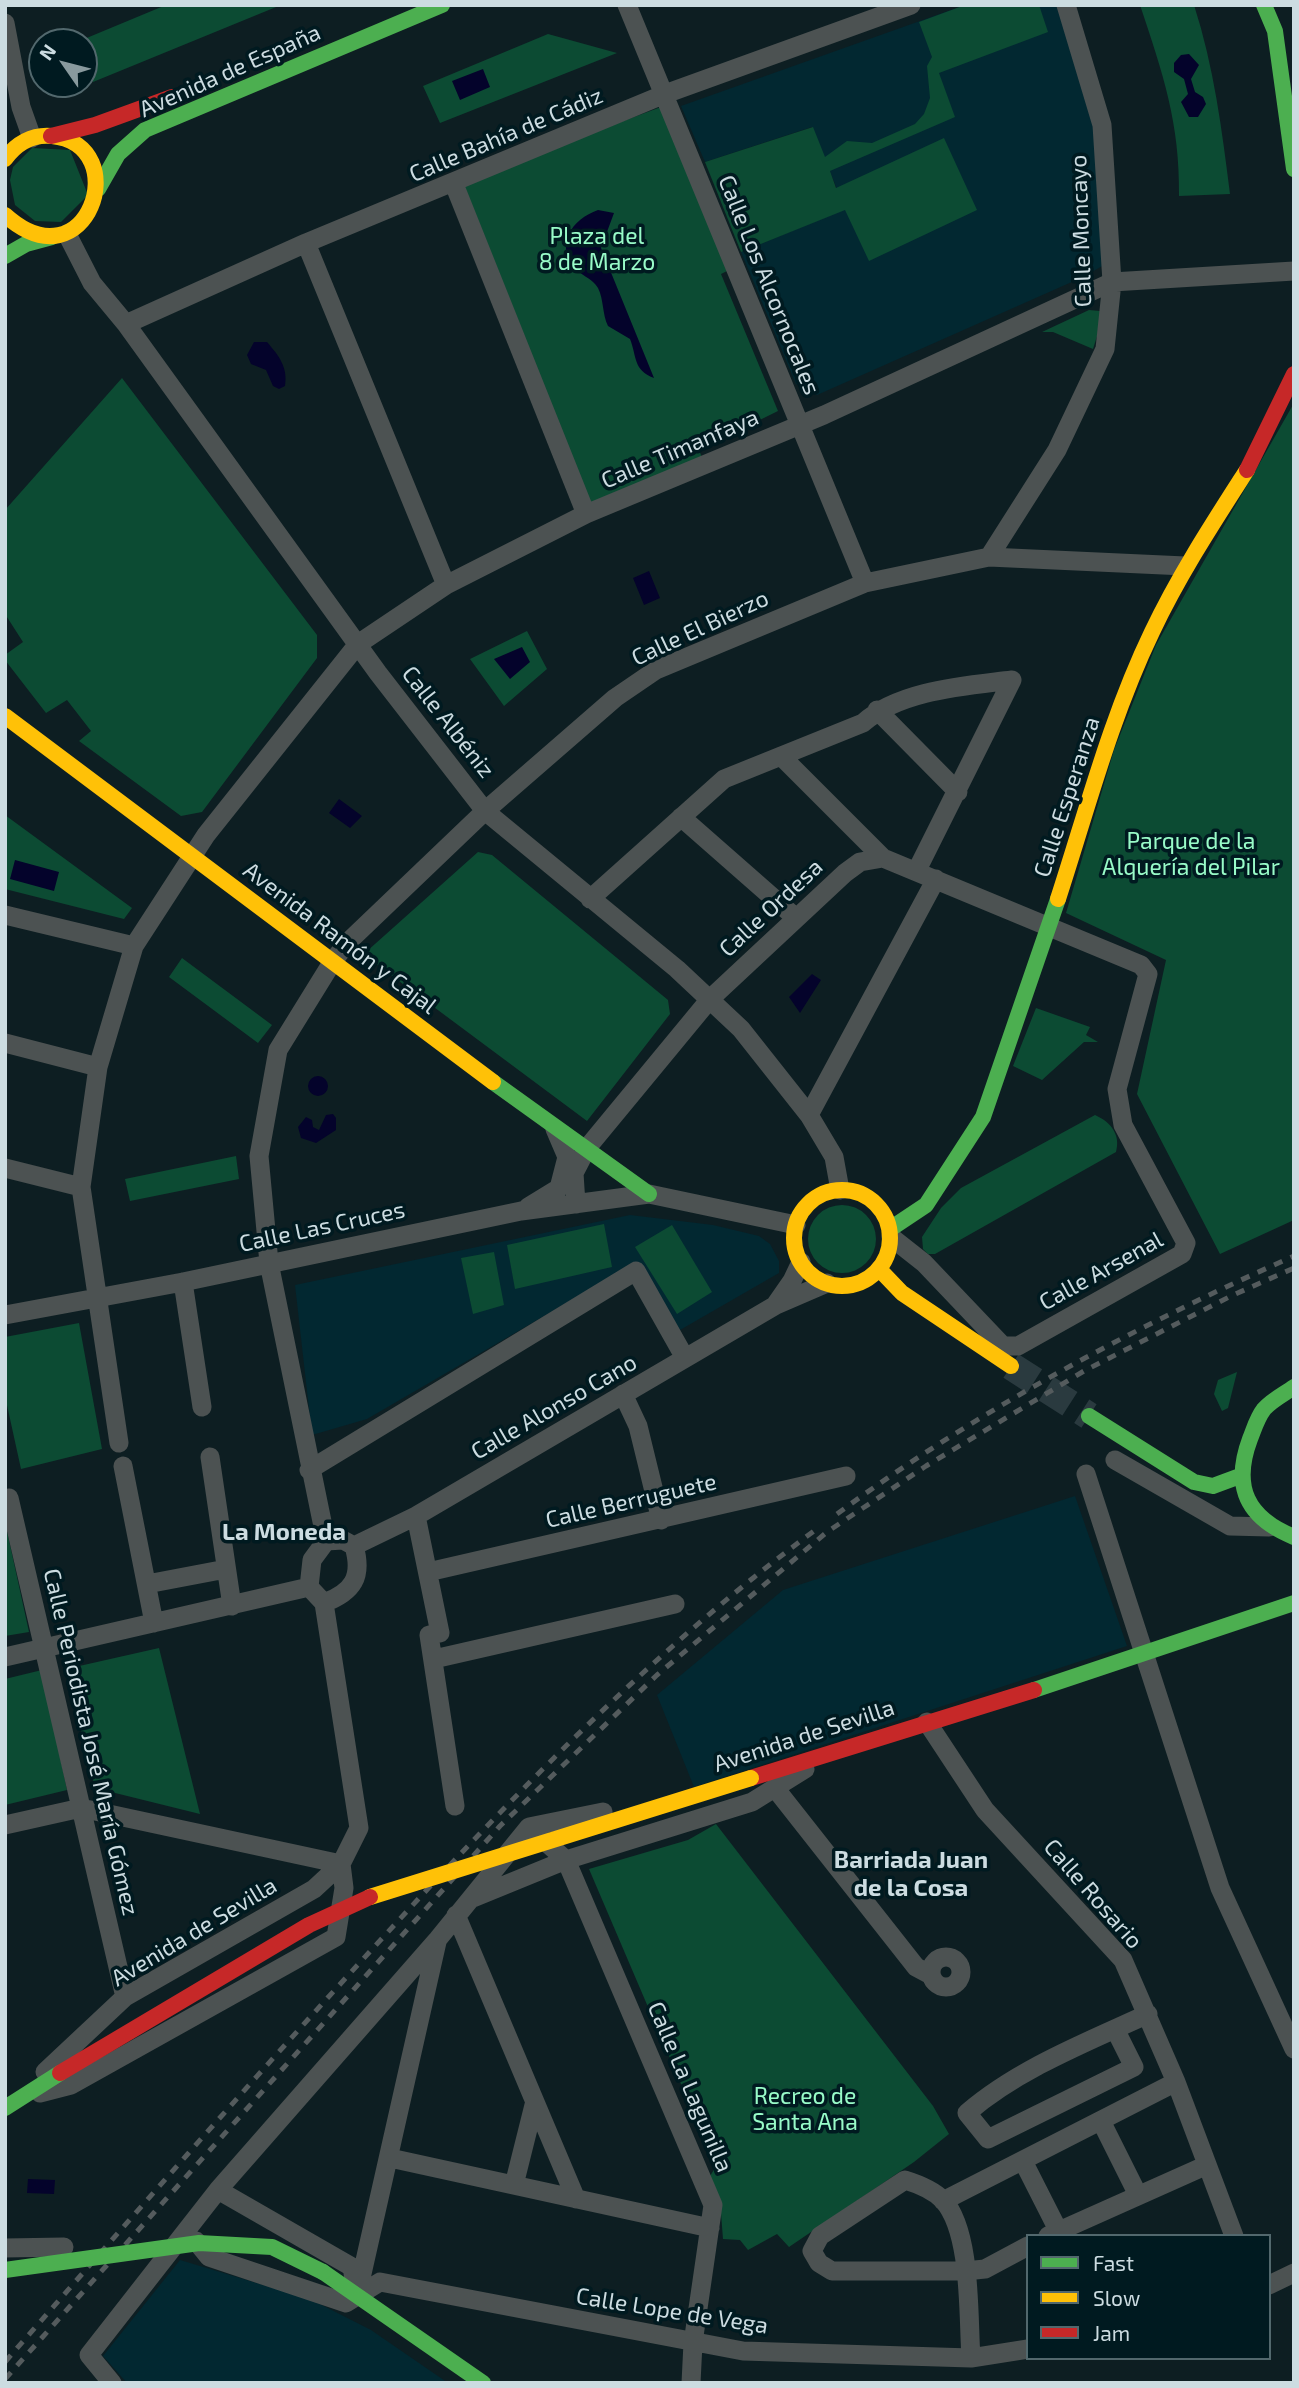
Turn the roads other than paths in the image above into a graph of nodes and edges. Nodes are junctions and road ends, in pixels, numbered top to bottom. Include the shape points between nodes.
1 (442, 5) edge
2 (627, 5) edge
3 (911, 5) edge
4 (1066, 5) edge
5 (1264, 5) edge
6 (5, 23) edge
7 (1284, 29) edge
8 (185, 92) dead end
9 (665, 94) junction
10 (41, 137) junction
11 (5, 159) edge
12 (1294, 169) edge
13 (454, 184) junction
14 (98, 190) junction
15 (5, 215) edge
16 (59, 235) junction
17 (306, 243) junction
18 (5, 256) edge
19 (1294, 271) edge
20 (1112, 282) junction
21 (126, 324) junction
22 (1294, 374) edge
23 (800, 425) junction
24 (586, 514) junction
25 (989, 556) junction
26 (1185, 566) junction
27 (865, 583) junction
28 (446, 585) junction
29 (358, 643) junction
30 (877, 710) junction
31 (5, 716) edge
32 (781, 756) junction
33 (958, 792) junction
34 (485, 811) junction
35 (681, 817) junction
36 (191, 856) junction
37 (883, 858) junction
38 (917, 870) junction
39 (936, 879) junction
40 (590, 899) junction
41 (5, 915) edge
42 (796, 918) junction
43 (1049, 929) junction
44 (134, 946) junction
45 (333, 961) junction
46 (710, 999) junction
47 (5, 1043) edge
48 (98, 1067) junction
49 (809, 1115) junction
50 (555, 1129) junction
51 (587, 1148) junction
52 (5, 1168) edge
53 (80, 1187) junction
54 (840, 1190) junction
55 (649, 1194) junction
56 (576, 1205) junction
57 (522, 1211) junction
58 (796, 1225) junction
59 (890, 1233) junction
60 (801, 1262) junction
61 (269, 1263) junction
62 (879, 1269) junction
63 (183, 1282) junction
64 (827, 1283) junction
65 (99, 1296) junction
66 (776, 1305) junction
67 (5, 1315) edge
68 (685, 1358) junction
69 (1011, 1366) tunnel mouth
70 (1294, 1387) edge
71 (623, 1394) junction
72 (202, 1407) dead end
73 (1089, 1416) tunnel mouth
74 (119, 1443) dead end
75 (210, 1457) dead end
76 (1115, 1460) dead end
77 (123, 1466) dead end
78 (309, 1470) junction
79 (1086, 1474) dead end
80 (846, 1476) dead end
81 (1240, 1476) junction
82 (7, 1498) edge
83 (416, 1516) junction
84 (661, 1520) junction
85 (1269, 1527) junction
86 (1293, 1537) edge
87 (326, 1541) junction
88 (354, 1546) junction
89 (226, 1569) junction
90 (428, 1572) junction
91 (147, 1584) junction
92 (309, 1587) junction
93 (1294, 1594) edge
94 (324, 1603) junction
95 (676, 1604) dead end
96 (1287, 1604) edge
97 (232, 1606) junction
98 (154, 1623) junction
99 (46, 1649) junction
100 (1145, 1656) junction
101 (5, 1657) edge
102 (434, 1659) junction
103 (927, 1722) junction
104 (823, 1755) junction
105 (775, 1788) junction
106 (455, 1806) dead end
107 (81, 1808) junction
108 (5, 1825) edge
109 (529, 1827) junction
110 (566, 1860) junction
111 (341, 1864) junction
112 (468, 1900) junction
113 (456, 1915) junction
114 (438, 1939) junction
115 (407, 1974) junction
116 (931, 1975) dead end
117 (428, 1990) junction
118 (125, 1997) junction
119 (1149, 2014) junction
120 (1115, 2029) junction
121 (1294, 2049) edge
122 (1177, 2082) junction
123 (12, 2103) edge
124 (534, 2105) junction
125 (1101, 2121) junction
126 (390, 2158) junction
127 (1023, 2161) junction
128 (1207, 2165) junction
129 (514, 2185) junction
130 (218, 2190) junction
131 (1138, 2195) junction
132 (576, 2199) junction
133 (943, 2201) junction
134 (710, 2228) junction
135 (187, 2230) junction
136 (1053, 2233) edge
137 (1233, 2234) edge
138 (64, 2246) dead end
139 (1026, 2247) edge
140 (5, 2248) edge
141 (5, 2270) edge
142 (965, 2272) junction
143 (1294, 2273) edge
144 (1271, 2284) edge
145 (357, 2296) junction
146 (693, 2343) junction
147 (1026, 2349) edge
148 (971, 2358) junction
149 (112, 2383) edge
150 (483, 2383) edge
151 (691, 2383) edge

1 - 14 street, Avenida de España via 145,130 118,154
2 - 9 street, Calle Los Alcornocales
3 - 9 street, Calle Bahía de Cádiz
4 - 20 street, Calle Moncayo via 1102,125
5 - 7 street
6 - 10 street via 22,107
7 - 12 street
8 - 10 street, Avenida de España via 95,125
9 - 13 street, Calle Bahía de Cádiz
9 - 23 street, Calle Los Alcornocales
10 - 11 street via 19,145
10 - 14 street via 80,148 90,159
13 - 17 street, Calle Bahía de Cádiz
13 - 24 street
14 - 16 street, Avenida de España via 89,216
15 - 16 street via 23,232
16 - 18 street via 26,244
16 - 21 street, Calle Albéniz
17 - 21 street, Calle Bahía de Cádiz
17 - 28 street
19 - 20 street, Calle Timanfaya
20 - 23 street, Calle Timanfaya
20 - 25 street, Calle Moncayo via 1105,349 1057,450
21 - 29 street, Calle Albéniz
22 - 26 street, Calle Esperanza via 1256,456
23 - 24 street, Calle Timanfaya
23 - 27 street, Calle Los Alcornocales
24 - 28 street, Calle Timanfaya
25 - 26 street, Calle El Bierzo
25 - 27 street, Calle El Bierzo
26 - 43 street, Calle Esperanza via 1120,707
27 - 34 street, Calle El Bierzo via 656,670 615,698
28 - 29 street, Calle Timanfaya
29 - 34 street, Calle Albéniz
29 - 36 street, Calle Timanfaya
30 - 32 street via 863,723
30 - 33 street
30 - 33 street via 912,698 1012,680
31 - 36 street, Avenida Ramón y Cajal
32 - 35 street via 724,779
32 - 37 street
33 - 38 street
34 - 40 street, Calle Albéniz
34 - 45 street, Calle El Bierzo
35 - 40 street
35 - 42 street
36 - 44 street, Calle Timanfaya
36 - 45 street, Avenida Ramón y Cajal
37 - 38 street
37 - 42 street, Calle Ordesa via 860,862
38 - 39 street
39 - 43 street
39 - 49 street
40 - 46 street, Calle Albéniz
41 - 44 street
42 - 46 street, Calle Ordesa
43 - 59 street, Calle Esperanza via 983,1117 939,1189
43 - 59 street, Calle Arsenal via 1141,965 1148,974 1117,1089 1123,1125 1186,1243 1182,1254 1018,1346 1003,1346
44 - 48 street, Calle Timanfaya
45 - 50 street, Avenida Ramón y Cajal
45 - 61 street, Calle El Bierzo via 278,1050 259,1156
46 - 49 street, Calle Albéniz via 741,1029
46 - 51 street, Calle Ordesa
47 - 48 street
48 - 53 street, Calle Timanfaya
49 - 54 street, Calle Albéniz via 834,1157
50 - 51 street, Avenida Ramón y Cajal
50 - 57 street via 567,1157 559,1188
51 - 55 street, Avenida Ramón y Cajal
51 - 56 street, Calle Ordesa via 575,1173
52 - 53 street
53 - 65 street, Calle Timanfaya
54 - 58 street via 813,1201
54 - 59 street via 872,1200 884,1213
55 - 56 street, Calle Las Cruces
55 - 58 street
56 - 57 street, Calle Las Cruces
57 - 61 street, Calle Las Cruces
58 - 60 street via 794,1244
59 - 62 street via 888,1254
60 - 64 street via 811,1275
60 - 66 street, Calle Alonso Cano
61 - 63 street, Calle Las Cruces
61 - 78 street, Calle El Bierzo
62 - 64 street via 857,1284
62 - 69 street via 902,1293
63 - 65 street, Calle Las Cruces
63 - 72 street
64 - 66 street, Calle Alonso Cano
65 - 67 street, Calle Las Cruces
65 - 74 street, Calle Timanfaya
66 - 68 street, Calle Alonso Cano
68 - 71 street, Calle Alonso Cano
68 - 78 street via 636,1271
70 - 81 street via 1262,1410 1240,1461
71 - 83 street, Calle Alonso Cano
71 - 84 street via 638,1426
73 - 81 street via 1194,1482 1213,1486
75 - 89 street
76 - 85 street via 1230,1526
77 - 91 street
78 - 87 street, Calle El Bierzo
79 - 100 street
80 - 84 street, Calle Berruguete
81 - 85 street via 1250,1505
82 - 99 street, Calle Periodista José María Gómez
83 - 88 street, Calle Alonso Cano
83 - 90 street
84 - 90 street, Calle Berruguete
85 - 86 street
87 - 88 street via 344,1540
87 - 92 street via 312,1560
88 - 94 street via 360,1565 355,1579 342,1596
89 - 91 street
89 - 97 street
90 - 102 street via 440,1633 429,1635
91 - 98 street
92 - 94 street
92 - 97 street
93 - 96 street, Avenida de Sevilla
94 - 111 street via 359,1828
95 - 102 street
96 - 100 street, Avenida de Sevilla
97 - 98 street
98 - 99 street
99 - 101 street
99 - 107 street, Calle Periodista José María Gómez
100 - 103 street, Avenida de Sevilla
100 - 121 street via 1220,1888
102 - 106 street
103 - 104 street, Avenida de Sevilla
103 - 119 street, Calle Rosario via 985,1810 1123,1960
104 - 105 street
104 - 109 street via 767,1765 625,1808
104 - 123 street, Avenida de Sevilla, bridge via 364,1899 309,1925
105 - 110 street via 752,1802
105 - 116 street via 916,1966
107 - 108 street
107 - 111 street
107 - 118 street, Calle Periodista José María Gómez
109 - 110 street
109 - 112 street
110 - 112 street
110 - 134 street, Calle La Lagunilla via 713,2205
111 - 118 street, Avenida de Sevilla via 314,1889
111 - 123 street via 344,1888 336,1937 71,2085
112 - 113 street
113 - 114 street
113 - 124 street
114 - 115 street
114 - 117 street
115 - 117 street
115 - 130 street
117 - 126 street
118 - 123 street, Avenida de Sevilla
119 - 120 street
119 - 122 street, Calle Rosario
120 - 120 street via 993,2091 967,2113 988,2139 1134,2067
122 - 125 street
122 - 128 street, Calle Rosario
124 - 129 street
124 - 132 street
125 - 127 street
125 - 131 street
126 - 129 street
126 - 145 street
127 - 133 street
127 - 136 street
128 - 131 street
128 - 137 street, Calle Rosario
129 - 132 street
130 - 135 street
130 - 145 street via 352,2267
131 - 136 street
132 - 134 street
133 - 142 street via 965,2245
133 - 142 street via 905,2180 820,2236 812,2251 819,2263 832,2271
134 - 146 street, Calle La Lagunilla
135 - 145 street via 209,2256 346,2303
135 - 149 street via 89,2355
138 - 140 street
139 - 142 street via 985,2270
141 - 145 street, bridge via 199,2243 272,2247 323,2272
142 - 148 street
143 - 144 street
145 - 146 street, Calle Lope de Vega via 380,2282
145 - 150 street
146 - 148 street, Calle Lope de Vega via 743,2351
146 - 151 street, Calle La Lagunilla
147 - 148 street, Calle Lope de Vega

